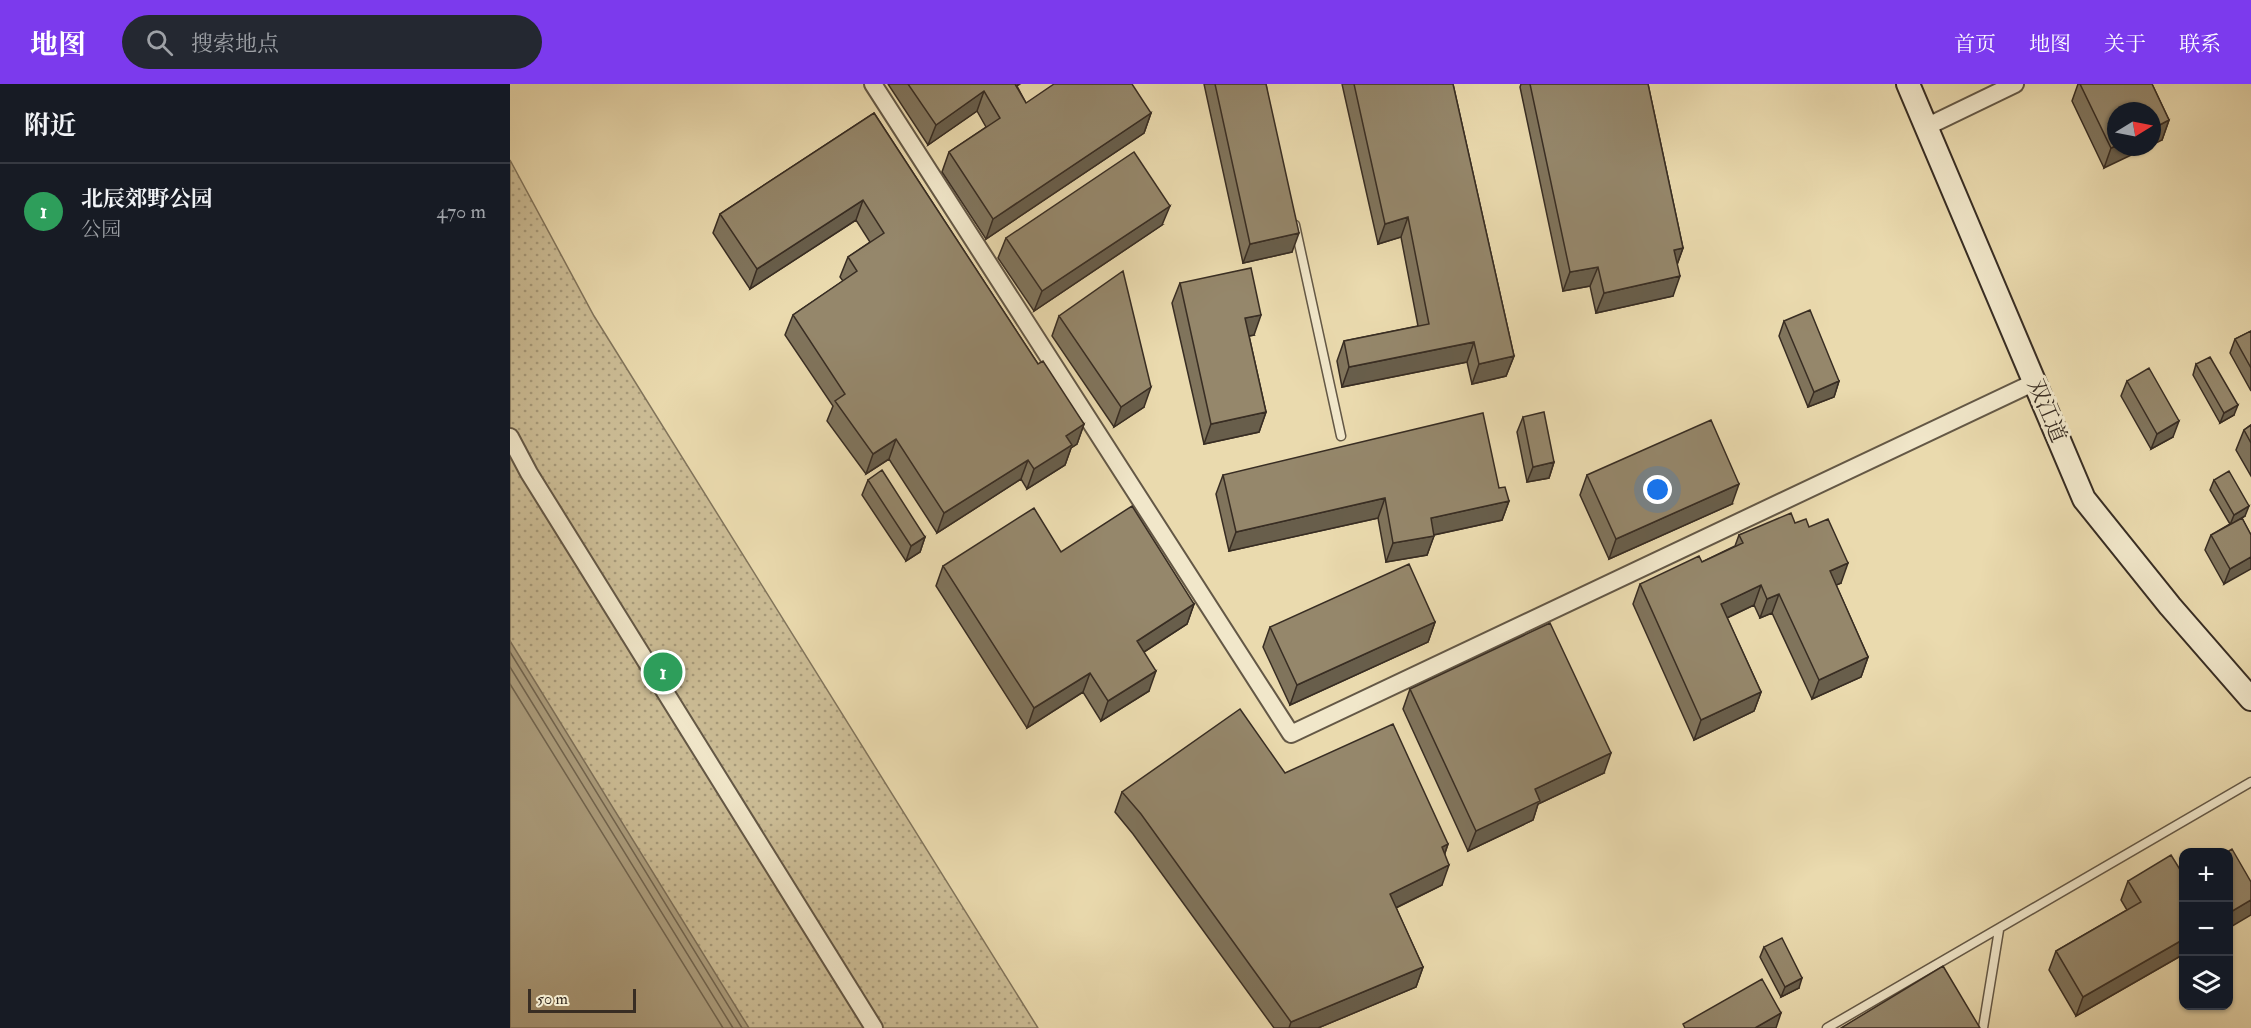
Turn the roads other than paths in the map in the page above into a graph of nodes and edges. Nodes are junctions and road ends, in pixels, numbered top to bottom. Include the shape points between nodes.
1 (873, 84) edge
2 (1908, 84) edge
3 (2015, 84) edge
4 (1926, 127) junction
5 (1294, 220) edge
6 (2035, 382) junction
7 (1341, 436) dead end
8 (510, 437) edge
9 (2249, 694) edge
10 (2251, 782) edge
11 (1999, 930) junction
12 (874, 1028) edge
13 (1827, 1028) edge
14 (1983, 1028) edge

1 - 6 street via 1291,734
2 - 4 main road, 双江道
3 - 4 street
4 - 6 main road, 双江道
5 - 7 lane
6 - 9 main road, 双江道 via 2084,499 2170,606
8 - 12 street
10 - 11 lane
11 - 13 lane
11 - 14 lane

